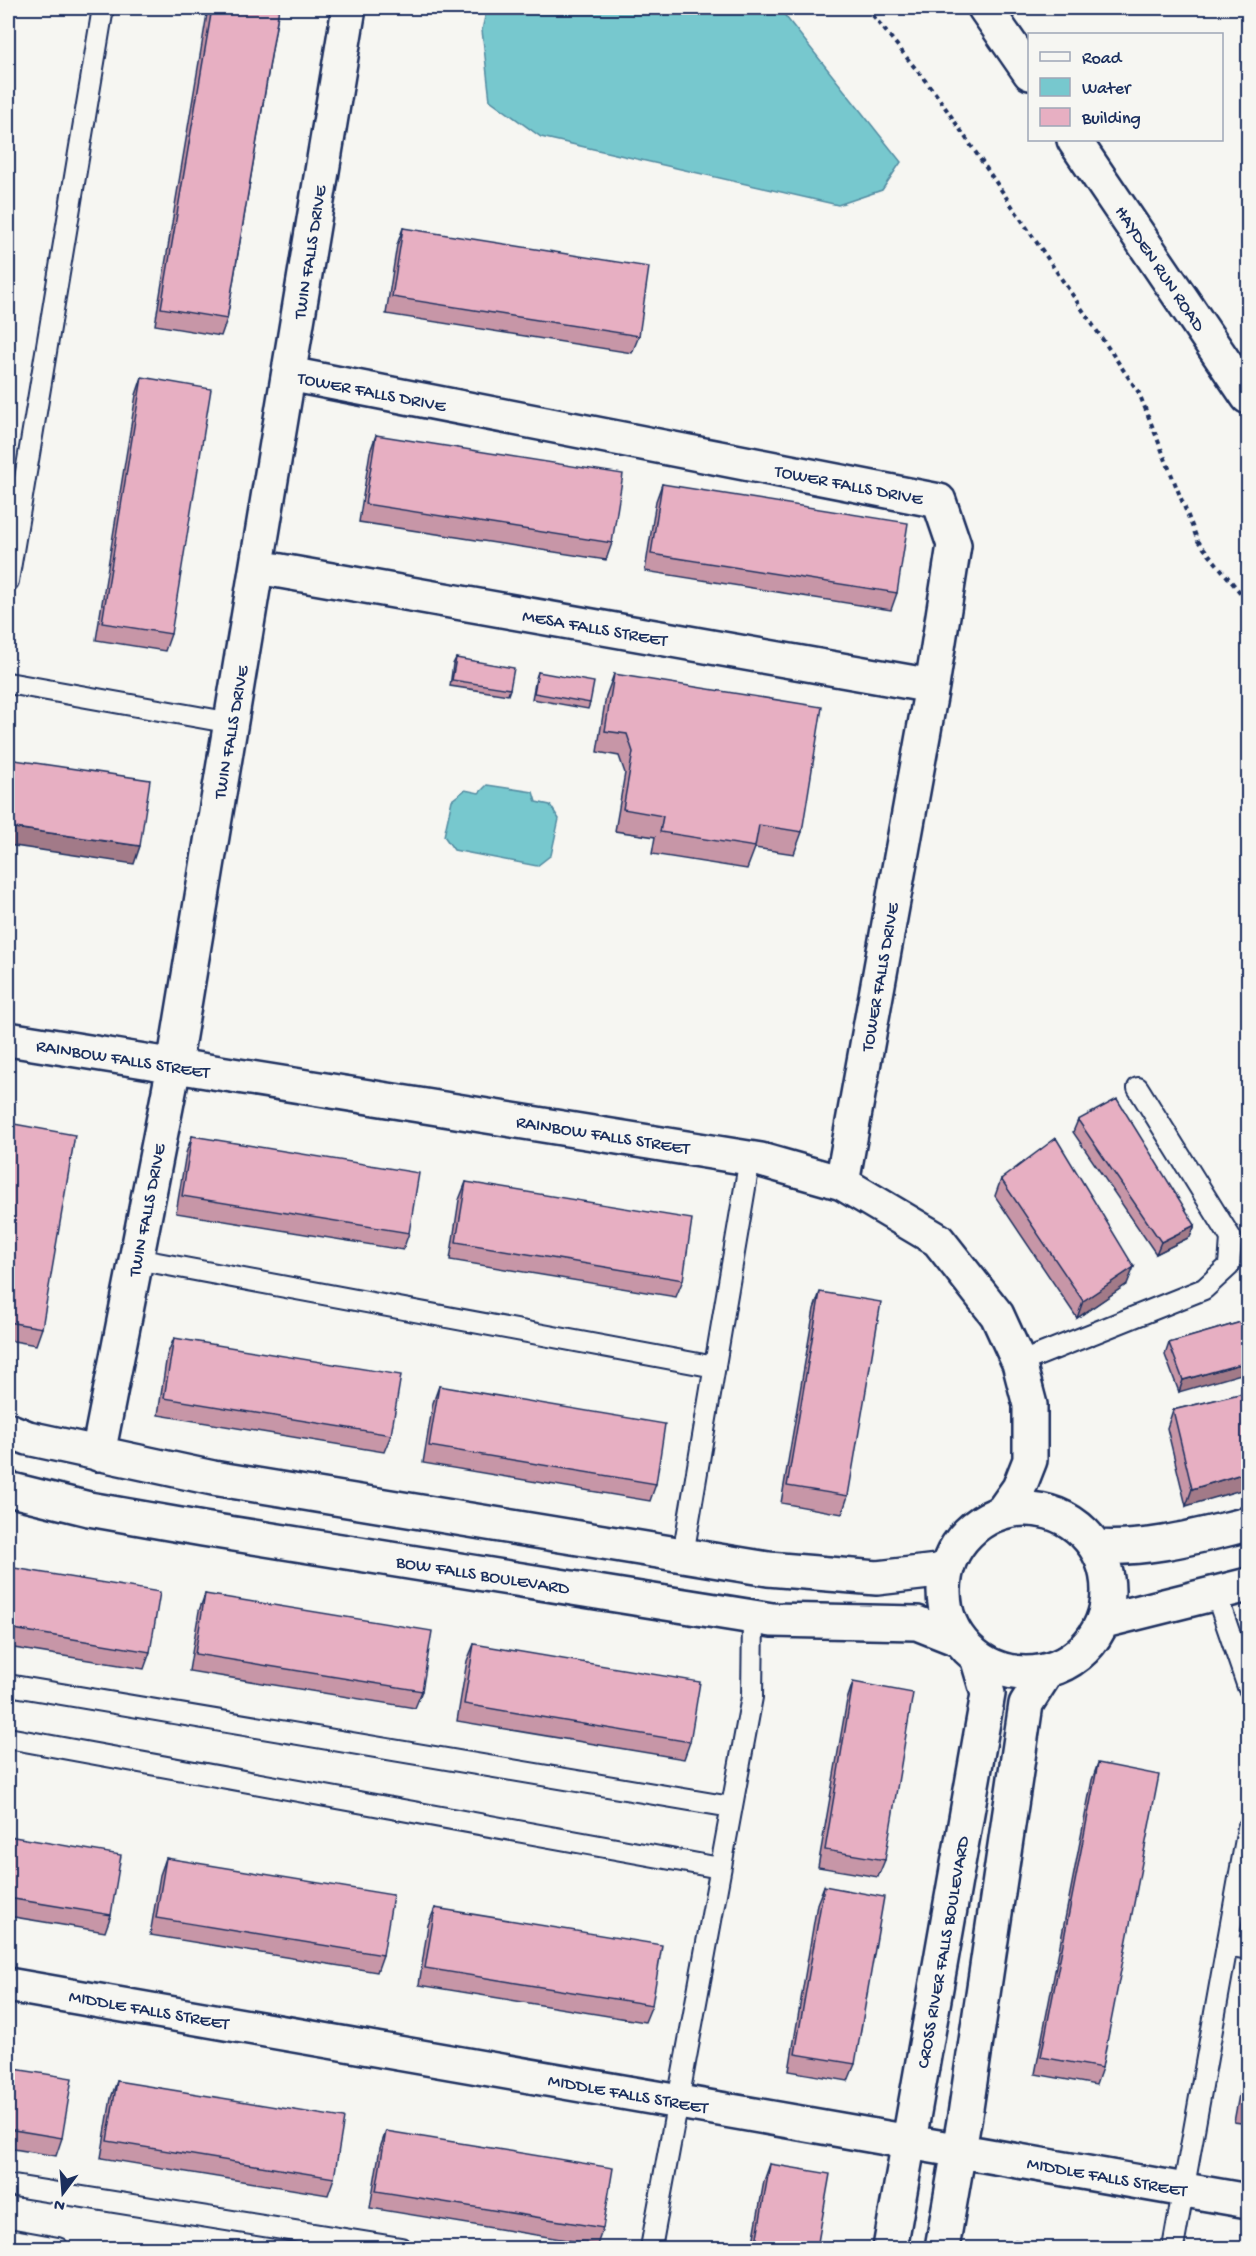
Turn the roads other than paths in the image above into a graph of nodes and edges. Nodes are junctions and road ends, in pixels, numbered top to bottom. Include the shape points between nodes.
1 (103, 8) edge
2 (349, 8) edge
3 (985, 8) edge
4 (1028, 72) edge
5 (1075, 141) edge
6 (289, 374) junction
7 (1248, 397) edge
8 (258, 567) junction
9 (8, 581) edge
10 (8, 683) edge
11 (932, 686) junction
12 (232, 723) junction
13 (8, 1039) edge
14 (174, 1066) junction
15 (1138, 1088) dead end
16 (750, 1158) junction
17 (842, 1184) junction
18 (136, 1259) junction
19 (1019, 1363) junction
20 (715, 1366) junction
21 (8, 1430) edge
22 (98, 1454) junction
23 (1030, 1460) junction
24 (8, 1489) edge
25 (1002, 1512) junction
26 (1060, 1515) junction
27 (1248, 1524) edge
28 (1097, 1547) junction
29 (683, 1555) junction
30 (946, 1570) junction
31 (1248, 1585) edge
32 (1216, 1594) junction
33 (753, 1617) junction
34 (1104, 1622) junction
35 (969, 1648) junction
36 (1047, 1671) junction
37 (8, 1684) edge
38 (1248, 1688) edge
39 (8, 1738) edge
40 (731, 1807) junction
41 (1248, 1828) edge
42 (720, 1868) junction
43 (1227, 1945) junction
44 (1248, 1949) edge
45 (8, 1985) edge
46 (677, 2101) junction
47 (908, 2141) junction
48 (960, 2151) junction
49 (8, 2185) edge
50 (1183, 2190) junction
51 (1248, 2201) edge
52 (8, 2239) edge
53 (58, 2248) edge
54 (401, 2248) edge
55 (651, 2248) edge
56 (890, 2248) edge
57 (942, 2248) edge
58 (1173, 2248) edge

1 - 9 lane
2 - 6 street, TWIN FALLS DRIVE
3 - 4 street
5 - 7 street, HAYDEN RUN ROAD
6 - 8 street, TWIN FALLS DRIVE
6 - 11 street, TOWER FALLS DRIVE via 939,501 954,545
8 - 11 street, MESA FALLS STREET
8 - 12 street, TWIN FALLS DRIVE
10 - 12 lane
11 - 17 street, TOWER FALLS DRIVE
12 - 14 street, TWIN FALLS DRIVE
13 - 14 street, RAINBOW FALLS STREET
14 - 16 street, RAINBOW FALLS STREET
14 - 18 street, TWIN FALLS DRIVE
15 - 19 lane via 1230,1238 1229,1266 1204,1289
16 - 17 street, RAINBOW FALLS STREET
16 - 20 lane
17 - 19 street, RAINBOW FALLS STREET via 938,1240 997,1315
18 - 20 lane
18 - 22 street, TWIN FALLS DRIVE
19 - 23 street, RAINBOW FALLS STREET via 1030,1406
20 - 29 lane
21 - 22 street
22 - 29 street via 213,1478
23 - 25 street, RAINBOW FALLS STREET via 1019,1488
23 - 26 street, RAINBOW FALLS STREET
24 - 33 street, BOW FALLS BOULEVARD via 89,1509 203,1529
25 - 26 street via 1042,1509
25 - 30 street via 977,1524 958,1545
26 - 28 street via 1081,1529
27 - 28 street via 1159,1545
28 - 34 street via 1107,1571 1109,1596
29 - 30 street via 768,1569 877,1578
30 - 35 street via 948,1619
31 - 32 street
32 - 34 street
32 - 38 lane
33 - 35 street, BOW FALLS BOULEVARD via 917,1623
33 - 40 lane via 752,1697
34 - 36 street via 1090,1644 1071,1661
35 - 36 street via 999,1669
35 - 47 street, CROSS RIVER FALLS BOULEVARD via 988,1694
36 - 48 street via 1026,1704
37 - 40 lane
39 - 42 lane
40 - 42 lane
41 - 43 lane
42 - 46 lane
43 - 44 lane
43 - 50 lane
45 - 46 street, MIDDLE FALLS STREET
46 - 47 street, MIDDLE FALLS STREET
46 - 55 lane
47 - 48 street, MIDDLE FALLS STREET
47 - 56 street, CROSS RIVER FALLS BOULEVARD
48 - 50 street, MIDDLE FALLS STREET
48 - 57 street
49 - 54 lane
50 - 51 street, MIDDLE FALLS STREET
50 - 58 lane
52 - 53 lane

